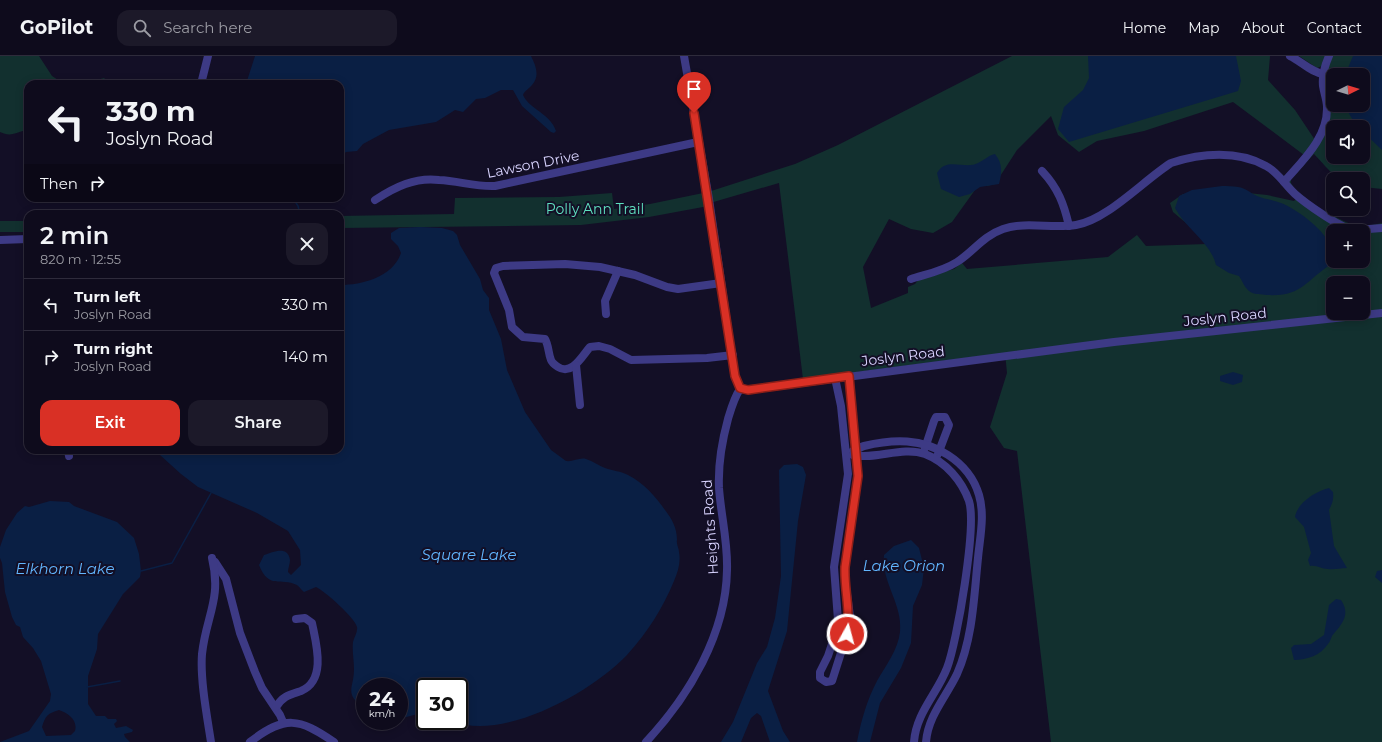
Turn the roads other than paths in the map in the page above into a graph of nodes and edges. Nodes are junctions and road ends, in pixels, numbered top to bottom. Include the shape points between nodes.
1 (208, 56) edge
2 (684, 56) edge
3 (1290, 56) edge
4 (1329, 56) edge
5 (1324, 74) junction
6 (202, 80) edge
7 (698, 142) junction
8 (1042, 170) dead end
9 (1284, 182) junction
10 (375, 200) dead end
11 (1068, 226) junction
12 (1382, 228) edge
13 (24, 239) edge
14 (0, 240) edge
15 (618, 272) junction
16 (911, 279) dead end
17 (721, 283) junction
18 (1382, 313) edge
19 (606, 314) dead end
20 (732, 355) junction
21 (576, 365) junction
22 (849, 376) junction
23 (835, 378) junction
24 (740, 388) junction
25 (580, 405) dead end
26 (926, 444) junction
27 (940, 450) junction
28 (858, 453) junction
29 (923, 453) junction
30 (847, 454) junction
31 (936, 458) junction
32 (296, 619) dead end
33 (828, 656) junction
34 (838, 660) junction
35 (276, 708) junction
36 (283, 722) junction
37 (211, 742) edge
38 (250, 742) edge
39 (334, 742) edge
40 (646, 742) edge
41 (914, 742) edge
42 (926, 742) edge

1 - 6 street
2 - 7 street
3 - 5 street via 1316,74
4 - 5 street
5 - 9 street via 1326,120 1316,143
7 - 10 street, Lawson Drive via 495,186 420,180 402,184
7 - 17 street
8 - 11 street via 1054,183 1061,197
9 - 11 street via 1267,166 1250,159 1209,155 1185,158 1171,162 1103,214 1087,222
9 - 12 street via 1313,208 1350,229
11 - 16 street via 1034,225 1003,229 979,242 963,258 946,269
13 - 14 street
15 - 17 street via 678,289
15 - 19 street via 605,300
15 - 21 street via 565,264 496,268 494,278 510,310 512,327 523,337 545,338 549,345 551,360 560,369
17 - 20 street
18 - 22 street, Joslyn Road via 1114,342
20 - 21 street via 631,360 600,346 590,347
20 - 24 street via 736,382
21 - 25 street
22 - 23 street, Joslyn Road
22 - 28 street
23 - 24 street, Joslyn Road via 748,390
23 - 30 street
24 - 40 street, Heights Road via 726,427 720,467 719,488 726,535 727,569 723,604 711,642 696,674 668,716
26 - 27 street
26 - 27 street via 936,417 945,417 949,426
26 - 28 street via 911,441 862,446
26 - 29 street
27 - 31 street
27 - 42 street via 955,459 974,483 982,517 965,651 957,674 931,719
28 - 29 street via 863,457
28 - 30 street
28 - 34 street via 858,476 845,578 850,616
29 - 31 street
30 - 33 street via 847,484 834,566 838,620
31 - 41 street via 956,476 964,488 972,512 971,526 954,648 947,669 921,715 915,730
32 - 35 street via 305,618 312,623 319,663 312,682 307,687 286,695
33 - 34 street
33 - 34 street via 820,672 820,678 826,682 832,681
35 - 36 street
35 - 37 street via 262,688 255,672 240,633 226,578 212,558 216,573 215,599 205,634 202,664
36 - 38 street
36 - 39 street via 316,729

